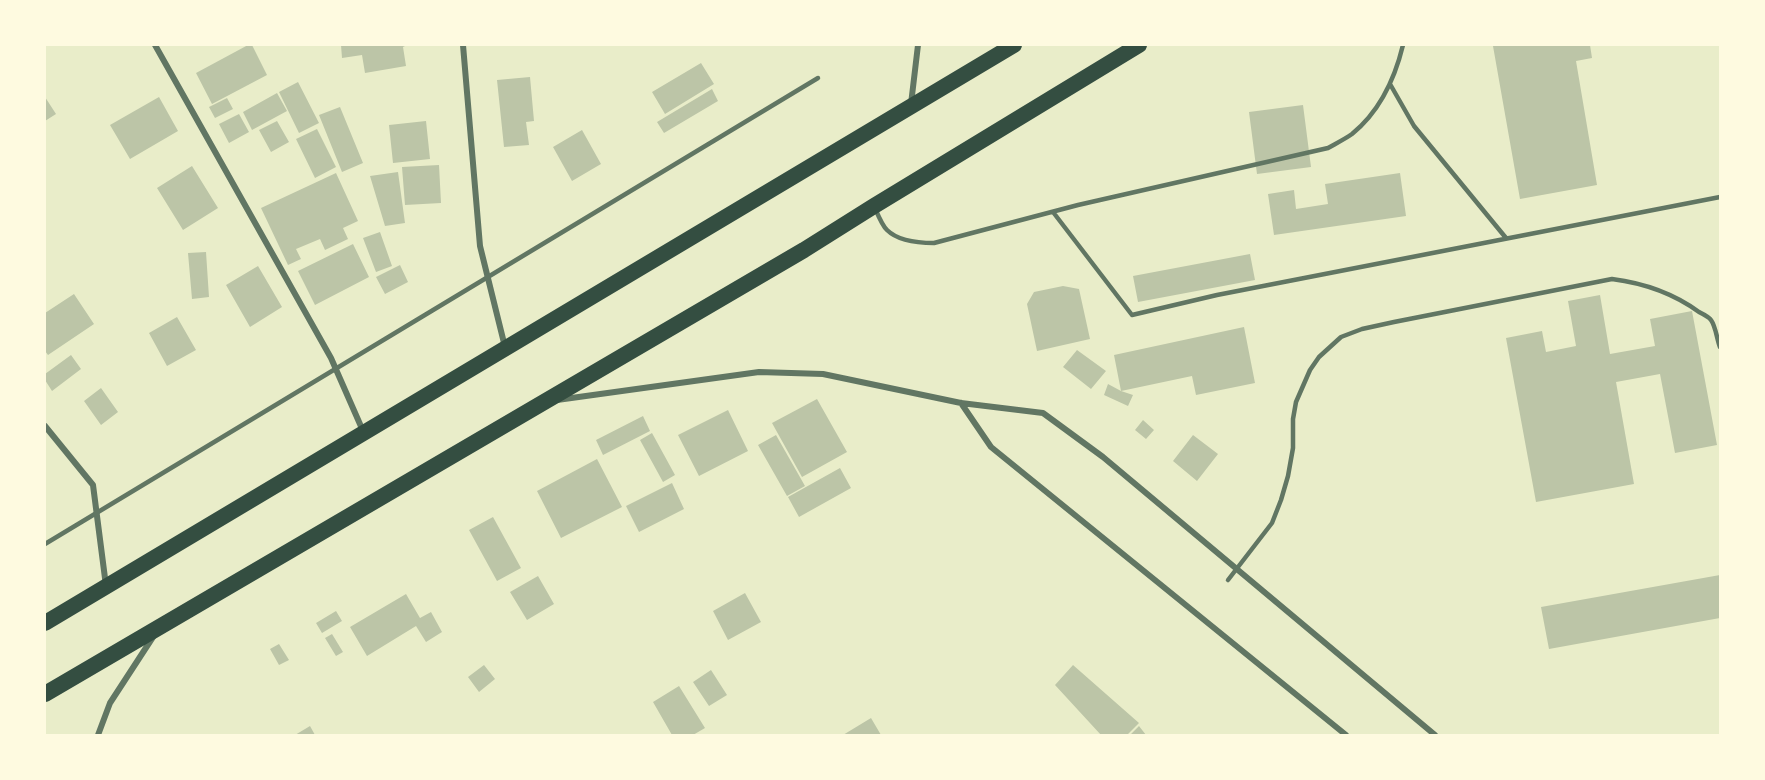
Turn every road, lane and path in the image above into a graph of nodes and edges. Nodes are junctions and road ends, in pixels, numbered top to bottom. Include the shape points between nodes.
1 (155, 45) edge
2 (463, 45) edge
3 (918, 45) edge
4 (1014, 45) edge
5 (1139, 45) edge
6 (1403, 45) edge
7 (818, 78) dead end
8 (1390, 84) junction
9 (911, 105) junction
10 (1720, 197) edge
11 (874, 206) junction
12 (1053, 212) junction
13 (1506, 238) junction
14 (488, 279) junction
15 (506, 347) junction
16 (1720, 347) edge
17 (336, 370) junction
18 (541, 403) junction
19 (961, 403) junction
20 (45, 426) edge
21 (363, 432) junction
22 (96, 513) junction
23 (45, 544) edge
24 (1237, 569) junction
25 (1228, 580) dead end
26 (106, 586) junction
27 (45, 623) edge
28 (161, 624) junction
29 (45, 694) edge
30 (98, 735) edge
31 (1346, 735) edge
32 (1435, 735) edge

1 - 17 street
2 - 14 street via 480,246
3 - 9 street
4 - 9 highway
5 - 11 highway
6 - 8 lane
7 - 14 lane
8 - 12 lane via 1364,121 1328,148
8 - 13 lane via 1414,126
9 - 15 highway
10 - 13 lane
11 - 12 lane via 887,230 920,243 947,241
11 - 18 highway
12 - 13 lane via 1132,315
14 - 15 street
14 - 17 lane
15 - 21 highway
16 - 24 lane via 1711,320 1693,307 1653,288 1612,279 1373,326 1341,337 1319,357 1302,385 1281,500 1272,523
17 - 21 street
17 - 22 lane
18 - 19 street via 759,372 823,374
18 - 28 highway
19 - 24 street via 1043,413 1103,457
19 - 31 street via 991,447
20 - 22 street via 93,485
21 - 26 highway
22 - 23 lane
22 - 26 street
24 - 25 lane
24 - 32 street
26 - 27 highway
28 - 29 highway
28 - 30 street via 110,703

